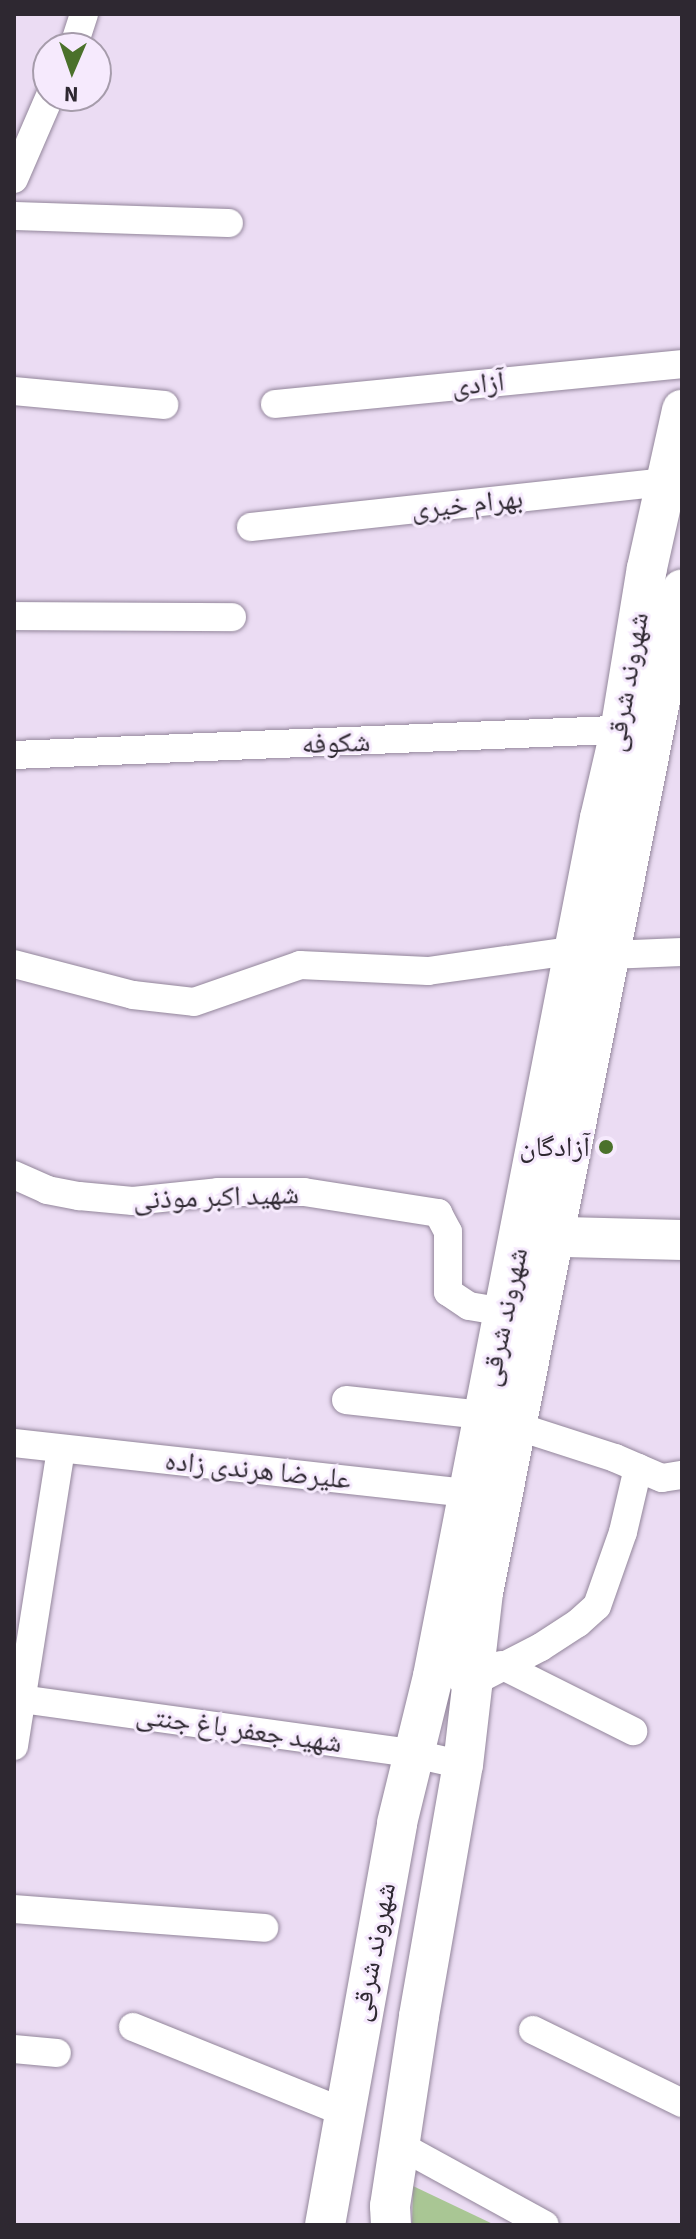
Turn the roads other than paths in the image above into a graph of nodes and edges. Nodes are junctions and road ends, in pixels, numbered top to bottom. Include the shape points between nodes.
1 (43, 112) edge
2 (14, 179) edge
3 (14, 216) edge
4 (229, 223) dead end
5 (682, 364) edge
6 (14, 391) edge
7 (275, 404) dead end
8 (164, 405) dead end
9 (681, 416) edge
10 (674, 482) edge
11 (251, 527) dead end
12 (682, 590) edge
13 (14, 616) edge
14 (232, 617) dead end
15 (638, 729) junction
16 (14, 755) edge
17 (682, 952) edge
18 (592, 953) junction
19 (14, 964) edge
20 (14, 1175) edge
21 (537, 1237) junction
22 (682, 1240) edge
23 (521, 1315) junction
24 (346, 1400) dead end
25 (498, 1420) junction
26 (14, 1443) edge
27 (61, 1450) junction
28 (638, 1468) junction
29 (682, 1475) edge
30 (484, 1495) junction
31 (487, 1673) junction
32 (433, 1676) junction
33 (16, 1698) edge
34 (633, 1731) dead end
35 (14, 1746) edge
36 (415, 1754) junction
37 (463, 1765) junction
38 (14, 1909) edge
39 (264, 1928) dead end
40 (133, 2027) dead end
41 (533, 2030) dead end
42 (14, 2049) edge
43 (57, 2053) dead end
44 (682, 2103) edge
45 (343, 2112) junction
46 (399, 2145) junction
47 (328, 2206) edge
48 (316, 2225) edge
49 (391, 2225) edge
50 (545, 2225) edge

1 - 2 street
3 - 4 street
5 - 7 street, آزادی
6 - 8 street
9 - 10 main road, شهروند شرقی
10 - 11 street, بهرام خیری
10 - 15 main road, شهروند شرقی via 647,568
12 - 15 main road, شهروند شرقی
13 - 14 street
15 - 16 street, شکوفه
15 - 18 main road, شهروند شرقی via 600,818
17 - 18 street
18 - 19 street via 428,971 300,965 194,1002 133,995
18 - 21 main road, شهروند شرقی
20 - 23 street, شهید اکبر موذنی via 47,1190 133,1201 218,1192 304,1192 438,1213 448,1232 448,1292 469,1306
21 - 22 main road
21 - 23 main road, شهروند شرقی
23 - 25 main road, شهروند شرقی
24 - 25 street
25 - 28 street
25 - 30 main road, شهروند شرقی
26 - 27 street, علیرضا هرندی زاده
27 - 30 street, علیرضا هرندی زاده
27 - 33 street
28 - 29 street via 662,1478
28 - 31 street via 597,1606 541,1647
30 - 31 main road, شهروند شرقی
30 - 32 main road, شهروند شرقی
31 - 32 street
31 - 34 street
31 - 37 main road, شهروند شرقی
32 - 36 main road, شهروند شرقی
33 - 35 street
33 - 36 street, شهید جعفر باغ جنتی
36 - 37 street, شهید جعفر باغ جنتی
36 - 45 main road, شهروند شرقی via 397,1823
37 - 46 main road, شهروند شرقی
38 - 39 street
40 - 45 street
41 - 44 street
42 - 43 street
45 - 47 main road, شهروند شرقی
46 - 49 main road, شهروند شرقی
46 - 50 street
47 - 48 street

